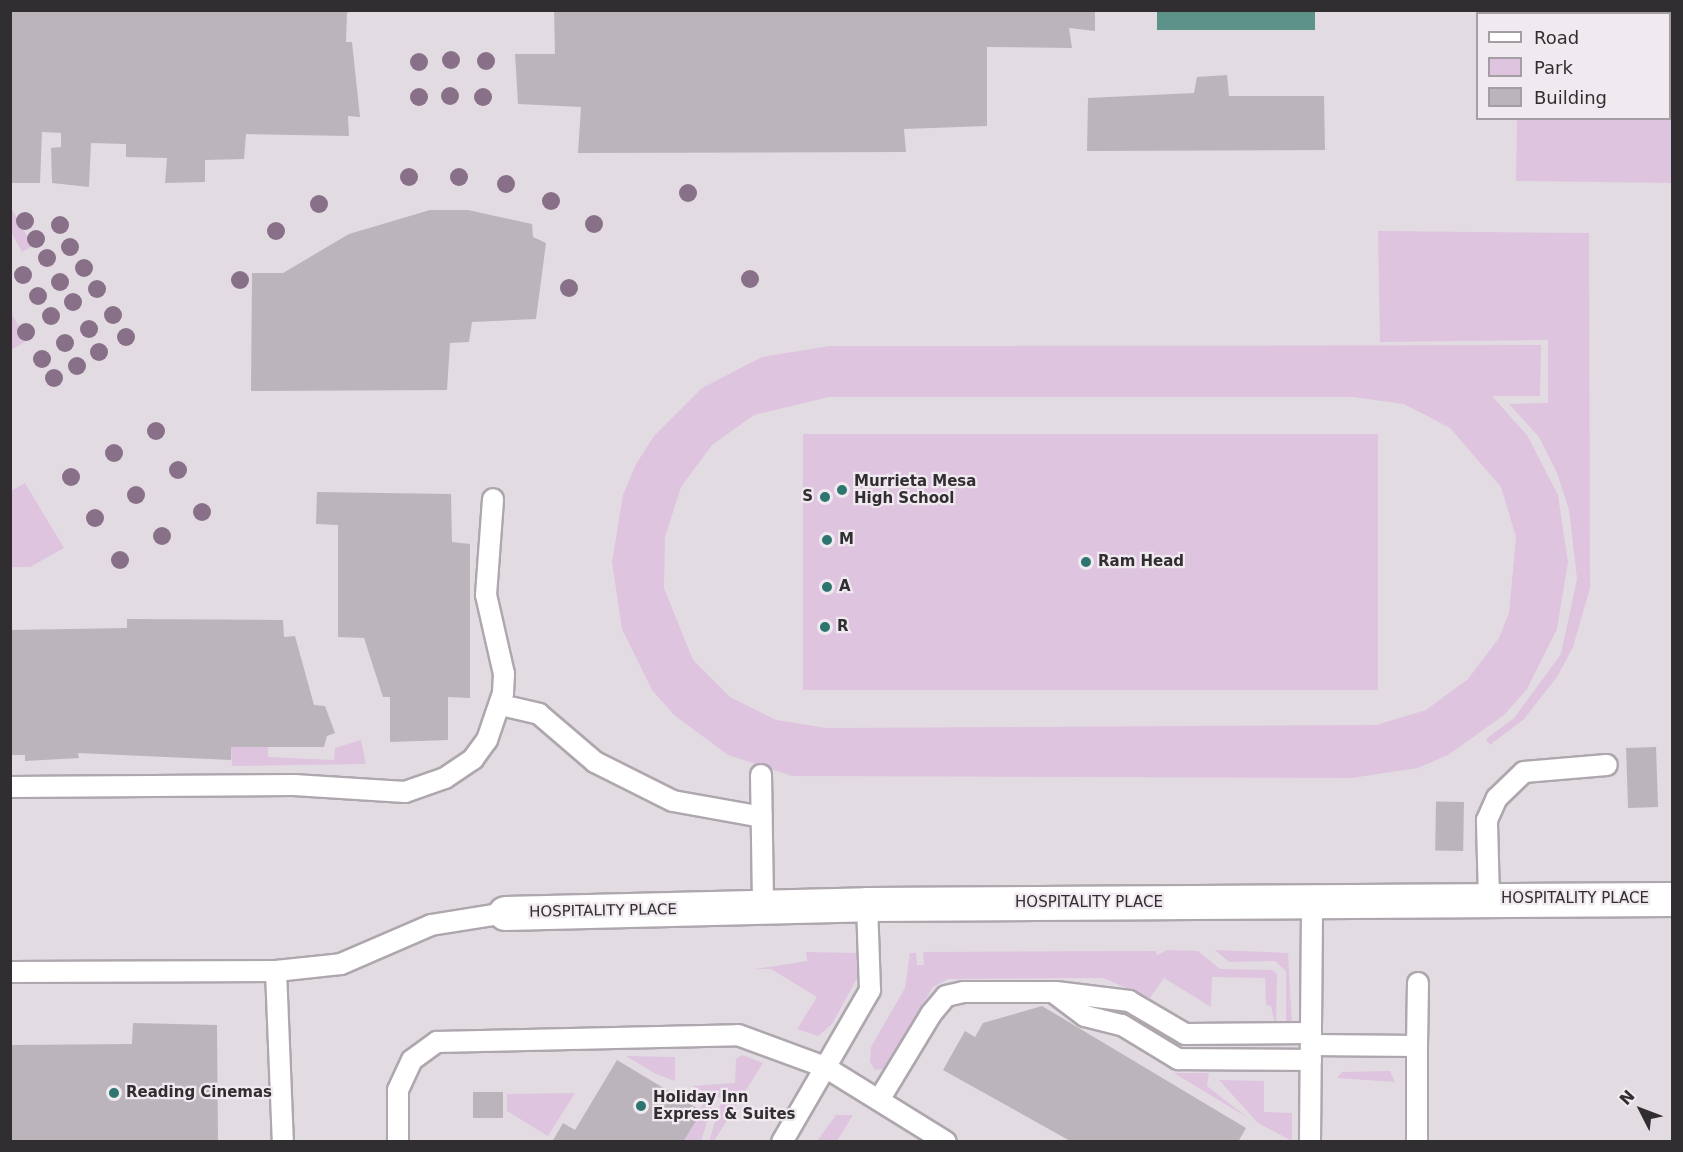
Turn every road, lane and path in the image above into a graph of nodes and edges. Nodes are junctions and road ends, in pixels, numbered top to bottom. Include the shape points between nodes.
1 (493, 499) dead end
2 (501, 705) junction
3 (1607, 765) dead end
4 (761, 775) dead end
5 (10, 787) edge
6 (762, 817) junction
7 (1489, 899) junction
8 (1672, 899) edge
9 (1312, 902) junction
10 (867, 904) junction
11 (764, 906) junction
12 (505, 913) joint
13 (276, 971) junction
14 (10, 972) edge
15 (1418, 983) dead end
16 (1053, 992) junction
17 (1311, 1046) junction
18 (1416, 1046) junction
19 (825, 1067) junction
20 (879, 1100) junction
21 (283, 1142) edge
22 (398, 1142) edge
23 (782, 1142) edge
24 (946, 1142) edge
25 (1310, 1142) edge
26 (1417, 1142) edge

1 - 2 lane via 486,595 504,674
2 - 5 lane via 473,759 425,788 405,792 294,785
2 - 6 lane via 539,714 595,762 663,797
3 - 7 lane via 1524,772 1497,798 1487,820
4 - 6 lane
6 - 11 lane
7 - 8 street, HOSPITALITY PLACE
7 - 9 street, HOSPITALITY PLACE
9 - 10 street, HOSPITALITY PLACE
9 - 17 lane
10 - 11 street, HOSPITALITY PLACE
10 - 19 lane via 870,990
11 - 12 street, HOSPITALITY PLACE
12 - 13 lane via 431,926 341,964
13 - 14 lane
13 - 21 lane
15 - 18 lane
16 - 17 lane via 1129,1001 1185,1034
16 - 17 lane via 1085,1016 1122,1025 1178,1059
16 - 20 lane via 946,996
17 - 18 lane
17 - 25 lane
18 - 26 lane
19 - 20 lane
19 - 22 lane via 738,1035 437,1042 412,1060 398,1090
19 - 23 lane
20 - 24 lane

